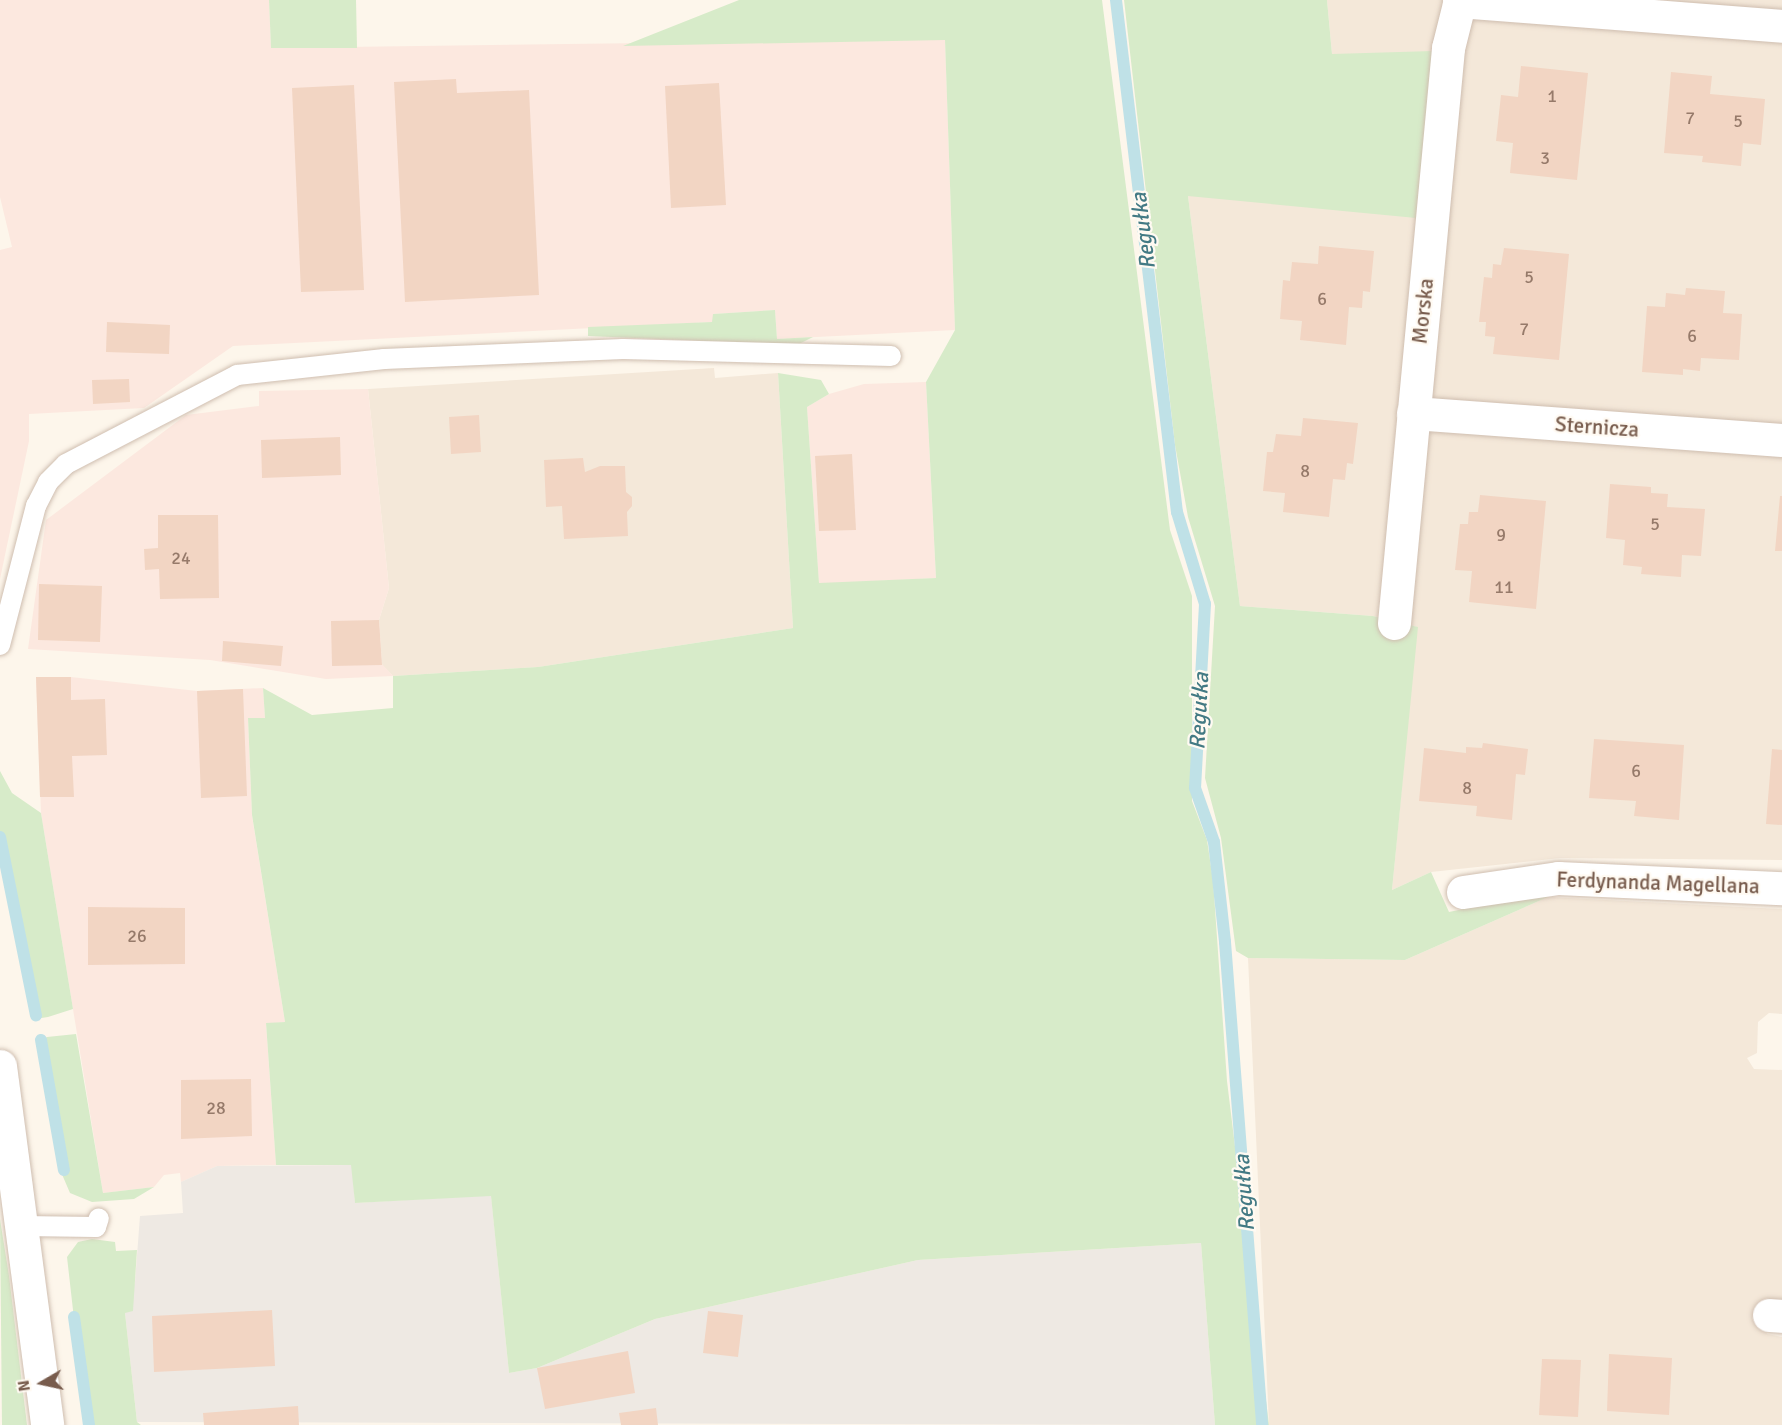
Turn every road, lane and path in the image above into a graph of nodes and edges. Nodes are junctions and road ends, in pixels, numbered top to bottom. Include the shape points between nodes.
1 (1460, 1) edge
2 (1782, 26) edge
3 (891, 356) dead end
4 (1413, 413) junction
5 (1782, 440) edge
6 (1394, 623) dead end
7 (0, 645) edge
8 (1782, 888) edge
9 (1463, 892) dead end
10 (0, 1066) edge
11 (99, 1218) dead end
12 (21, 1226) junction
13 (47, 1425) edge

1 - 2 street
1 - 4 street, Morska via 1448,48
3 - 7 lane via 622,349 384,359 237,375 66,464 48,482 36,506
4 - 5 street, Sternicza
4 - 6 street, Morska
8 - 9 street, Ferdynanda Magellana via 1558,878
10 - 12 street
11 - 12 lane via 96,1227
12 - 13 street

